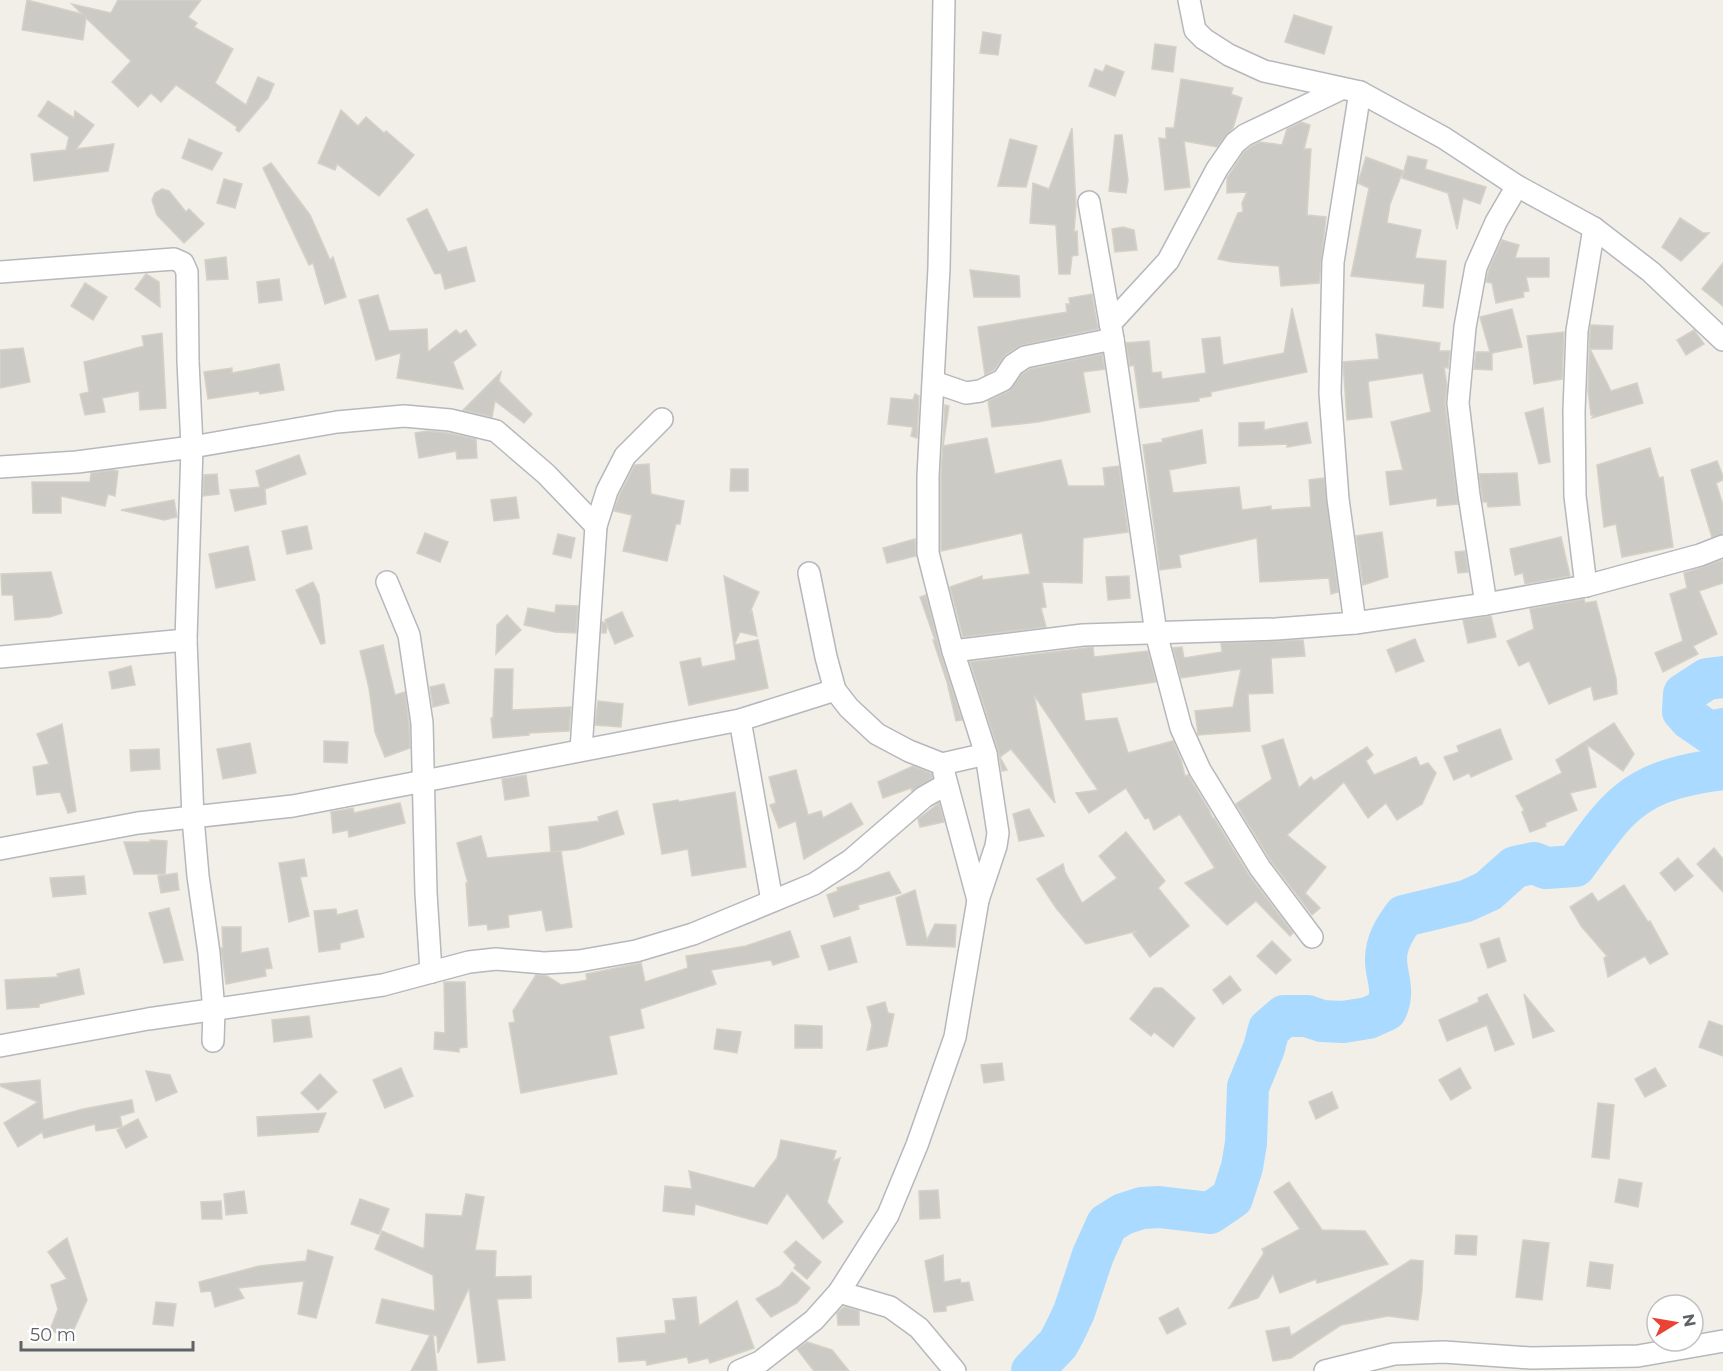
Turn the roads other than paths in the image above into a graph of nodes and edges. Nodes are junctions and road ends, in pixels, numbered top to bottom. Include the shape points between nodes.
1 (944, 0) edge
2 (1189, 0) edge
3 (1351, 90) junction
4 (1517, 186) junction
5 (1089, 202) dead end
6 (1594, 228) junction
7 (0, 273) edge
8 (1111, 331) junction
9 (1723, 340) edge
10 (934, 382) junction
11 (662, 419) dead end
12 (192, 447) junction
13 (0, 467) edge
14 (596, 526) junction
15 (1723, 546) edge
16 (809, 573) dead end
17 (387, 582) dead end
18 (1586, 586) junction
19 (1486, 604) junction
20 (1355, 623) junction
21 (1156, 633) junction
22 (186, 640) junction
23 (953, 651) junction
24 (0, 657) edge
25 (836, 690) junction
26 (740, 720) junction
27 (581, 750) junction
28 (986, 754) junction
29 (942, 764) junction
30 (424, 781) junction
31 (945, 784) junction
32 (193, 818) junction
33 (0, 849) edge
34 (978, 900) junction
35 (772, 901) junction
36 (1312, 937) dead end
37 (431, 972) junction
38 (214, 1011) junction
39 (213, 1041) dead end
40 (0, 1046) edge
41 (839, 1292) junction
42 (1723, 1341) edge
43 (1528, 1364) edge
44 (739, 1371) edge
45 (955, 1371) edge
46 (1325, 1371) edge

1 - 10 street
2 - 3 street via 1195,30 1229,56 1264,70
3 - 4 street via 1444,138
3 - 8 street via 1245,135 1235,143 1168,261
3 - 20 street via 1333,262 1330,393 1338,499
4 - 6 street
4 - 19 street via 1476,267 1465,327 1458,403
5 - 8 street
6 - 9 street via 1651,272
6 - 18 street via 1577,331 1574,411 1575,496
7 - 12 street via 174,259 183,263 187,272
8 - 10 street via 1026,357 1013,365 1004,380 980,391 966,393
8 - 21 street
10 - 23 street via 928,553
11 - 14 street via 626,456 607,491
12 - 13 street via 77,462
12 - 14 street via 337,422 404,416 450,420 496,431 546,474
12 - 22 street
14 - 27 street
15 - 18 street
16 - 25 street
17 - 30 street via 409,635 422,723
18 - 19 street
19 - 20 street
20 - 21 street
21 - 23 street via 1083,635
21 - 36 street via 1181,728 1200,770 1260,868
22 - 24 street
22 - 32 street
23 - 28 street
25 - 26 street
25 - 29 street via 877,734
26 - 27 street
26 - 35 street
27 - 30 street
28 - 29 street
28 - 34 street via 998,834
29 - 31 street
30 - 32 street via 293,806
30 - 37 street
31 - 34 street
31 - 35 street via 924,797 851,860 814,884
32 - 33 street
32 - 38 street
34 - 41 street via 955,1037 925,1124 888,1215
35 - 37 street via 693,934 636,951 579,961 496,959
37 - 38 street via 383,985
38 - 39 street
38 - 40 street
41 - 44 street via 814,1320 760,1362
41 - 45 street via 890,1307 919,1328
42 - 43 street via 1638,1356
43 - 46 street via 1444,1352 1394,1354

